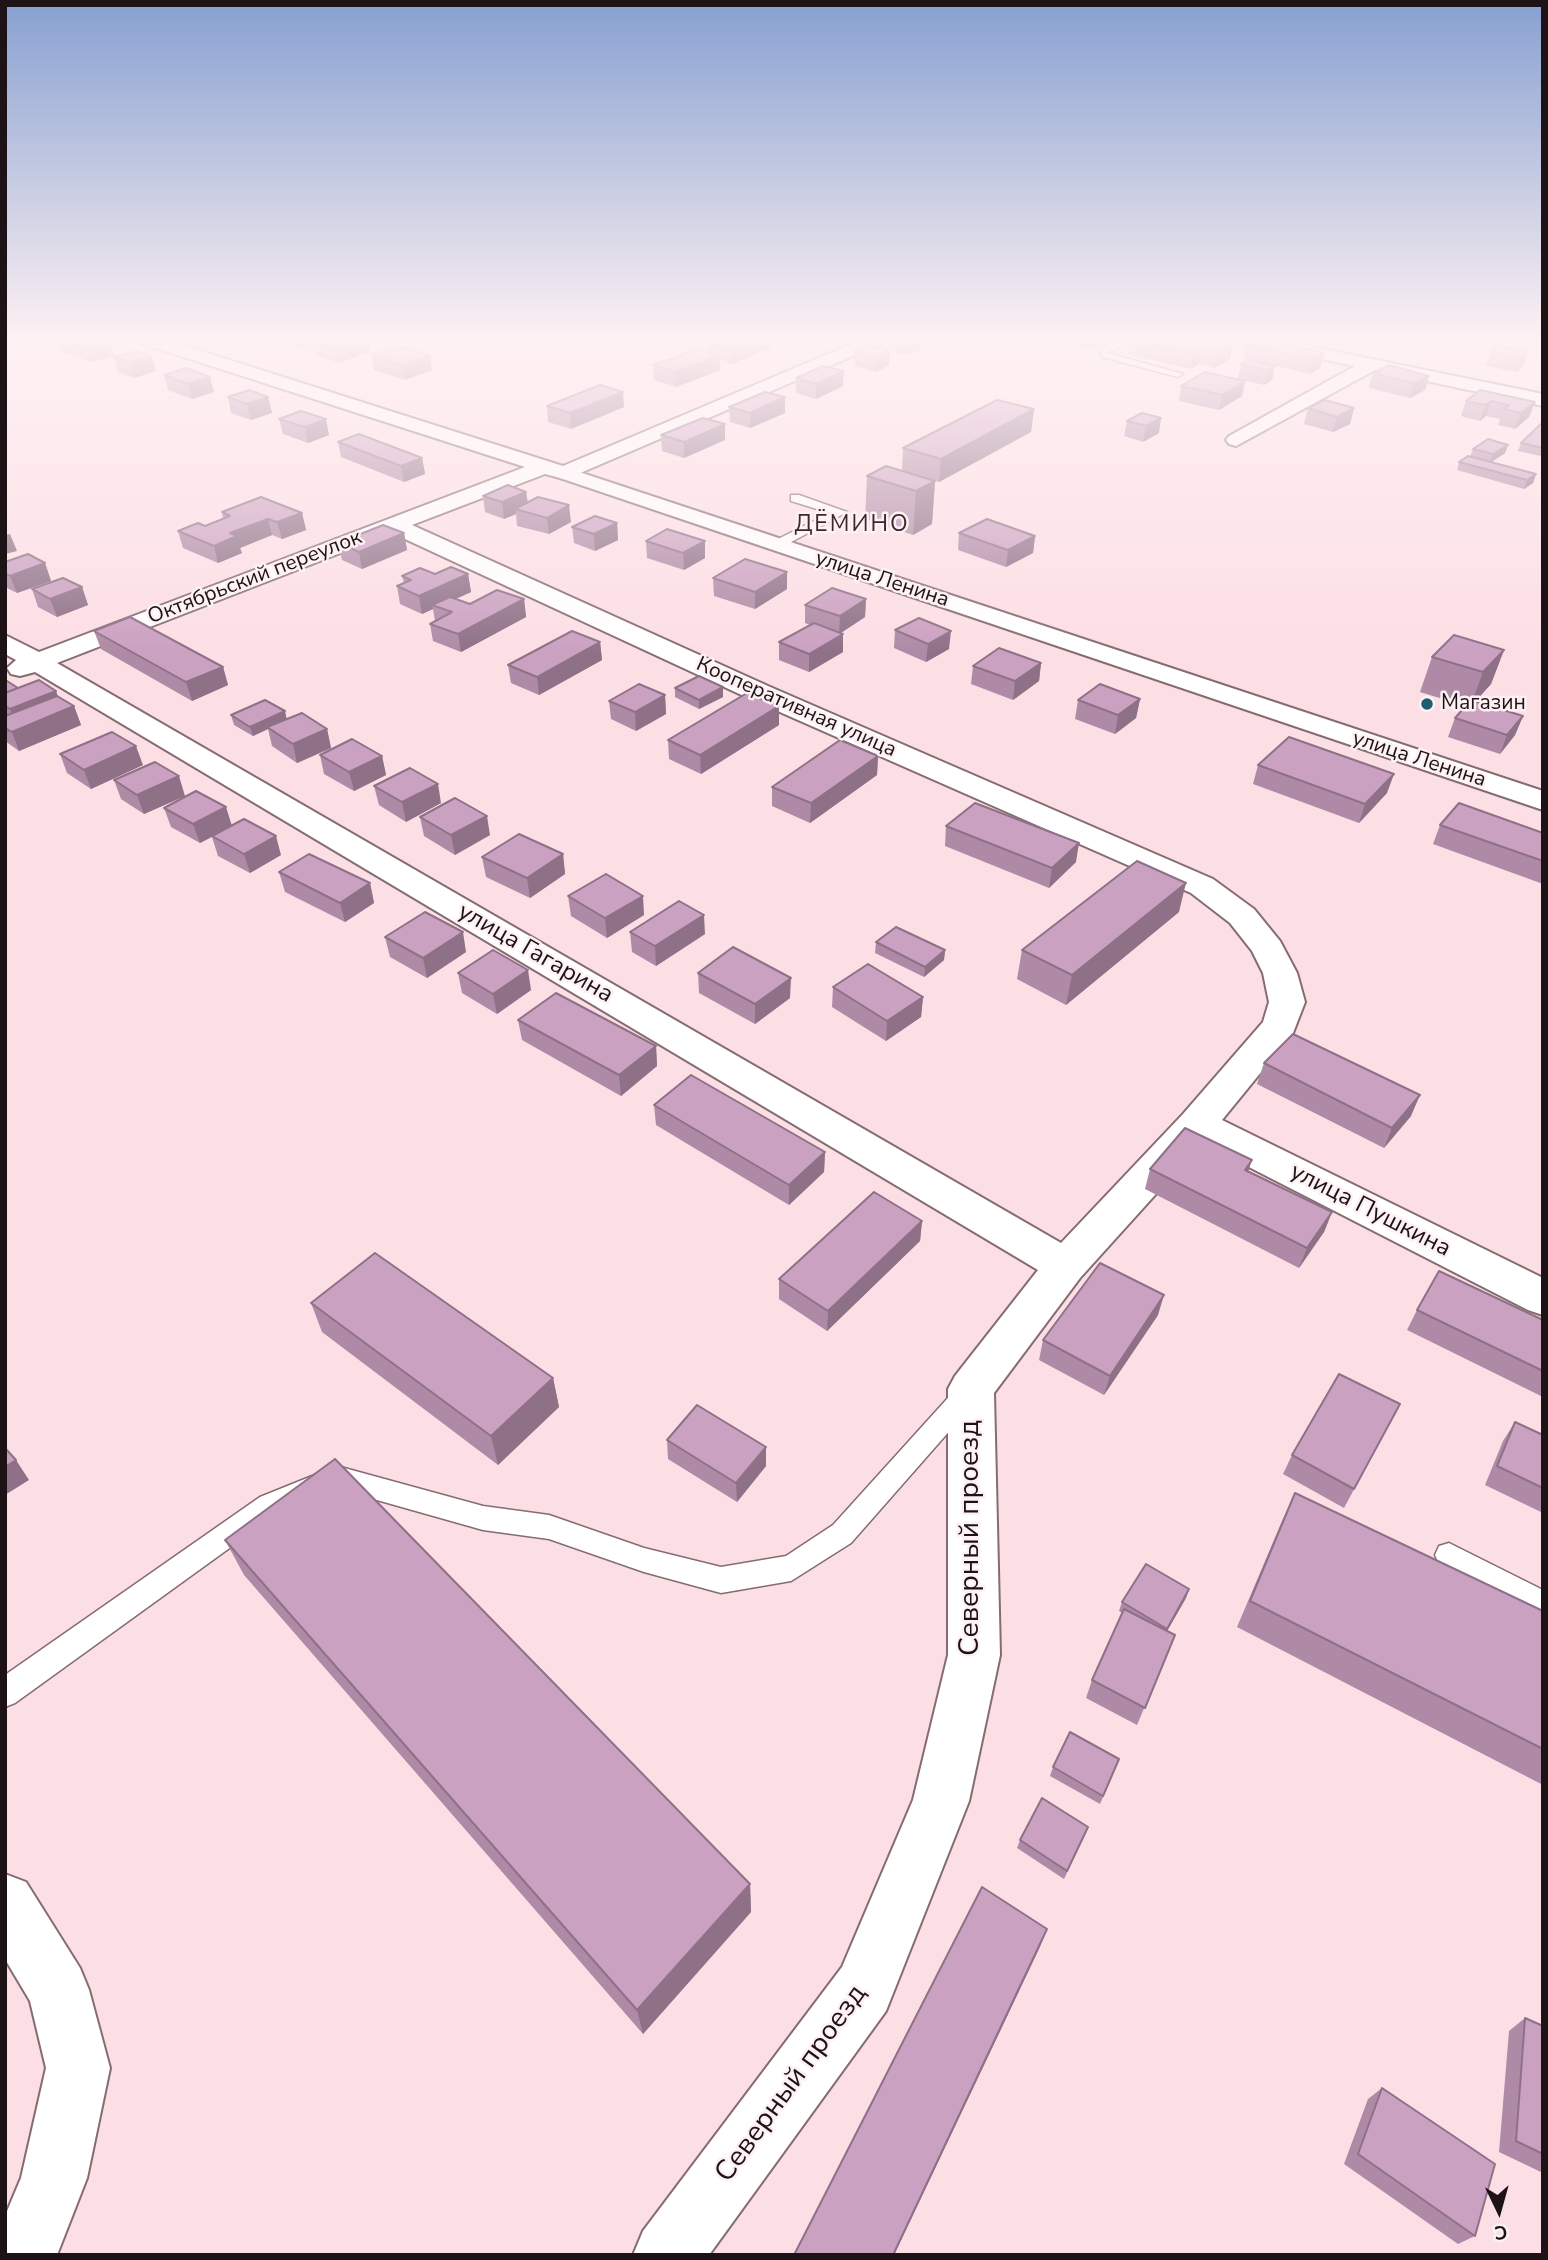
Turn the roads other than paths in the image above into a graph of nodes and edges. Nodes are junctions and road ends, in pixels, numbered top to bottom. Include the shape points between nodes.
1 (468, 442) edge
2 (622, 442) edge
3 (554, 470) junction
4 (795, 498) dead end
5 (393, 525) junction
6 (776, 545) junction
7 (5, 643) edge
8 (36, 661) junction
9 (5, 674) edge
10 (1543, 801) edge
11 (1202, 886) joint
12 (1197, 1124) junction
13 (1065, 1266) junction
14 (1543, 1298) edge
15 (971, 1389) junction
16 (1449, 1555) dead end
17 (1543, 1604) edge
18 (5, 1693) edge
19 (5, 1903) edge
20 (23, 2255) edge
21 (667, 2255) edge

1 - 3 street, улица Ленина
2 - 3 street, Октябрьский переулок
3 - 5 street, Октябрьский переулок
3 - 6 street, улица Ленина
4 - 6 lane via 841,512
5 - 8 street, Октябрьский переулок
5 - 11 street, Кооперативная улица via 758,692
6 - 10 street, улица Ленина
7 - 8 street, улица Гагарина
8 - 9 street, Октябрьский переулок
8 - 13 street, улица Гагарина
11 - 12 street, Северный проезд via 1242,916 1268,948 1287,1002 1280,1025
12 - 13 street, Северный проезд
12 - 14 street, улица Пушкина
13 - 15 street, Северный проезд
15 - 18 lane via 842,1534 791,1568 721,1580 644,1560 549,1527 483,1518 337,1477 269,1505
15 - 21 street, Северный проезд via 974,1655 941,1801 864,1989
16 - 17 lane
19 - 20 street via 58,1990 78,2068 54,2178

